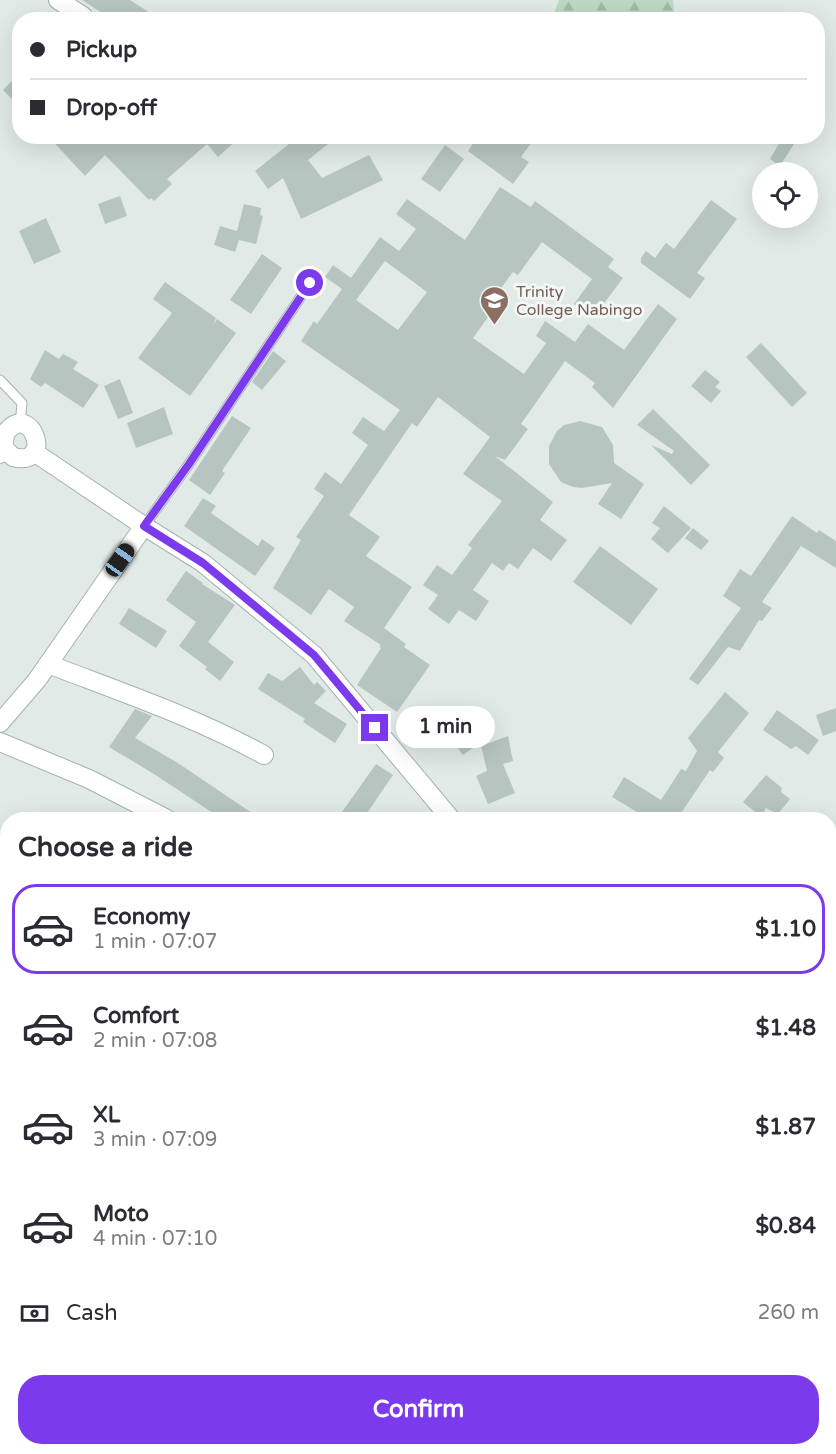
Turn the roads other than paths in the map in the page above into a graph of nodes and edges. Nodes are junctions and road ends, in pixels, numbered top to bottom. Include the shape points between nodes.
1 (58, 0) edge
2 (77, 12) edge
3 (310, 283) dead end
4 (0, 380) edge
5 (21, 425) junction
6 (2, 452) edge
7 (34, 452) junction
8 (144, 526) junction
9 (48, 664) junction
10 (0, 723) edge
11 (0, 742) edge
12 (264, 755) dead end
13 (153, 812) edge
14 (445, 812) edge

1 - 2 street
3 - 8 lane
4 - 5 lane via 22,403
5 - 6 street via 6,432
5 - 7 street via 30,428 36,437
6 - 7 street via 18,459
7 - 8 street
8 - 9 street
8 - 14 street via 203,563 314,655
9 - 10 street
9 - 12 street via 184,716
11 - 13 street via 89,779

